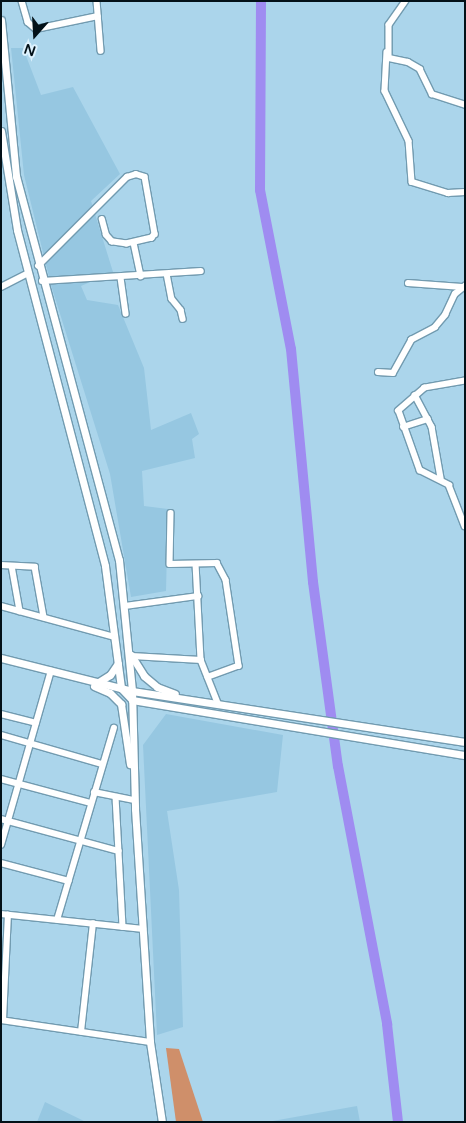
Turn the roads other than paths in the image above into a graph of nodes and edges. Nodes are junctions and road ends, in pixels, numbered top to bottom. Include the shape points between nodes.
1 (22, 1) edge
2 (97, 1) edge
3 (406, 1) edge
4 (98, 16) junction
5 (1, 20) edge
6 (101, 51) dead end
7 (387, 52) junction
8 (465, 105) edge
9 (1, 131) edge
10 (465, 192) edge
11 (102, 220) dead end
12 (134, 243) junction
13 (38, 266) junction
14 (201, 271) dead end
15 (28, 272) junction
16 (167, 274) junction
17 (141, 276) junction
18 (121, 278) junction
19 (42, 281) junction
20 (408, 283) dead end
21 (1, 287) edge
22 (464, 287) edge
23 (126, 314) dead end
24 (183, 319) dead end
25 (378, 372) dead end
26 (465, 381) edge
27 (415, 395) junction
28 (428, 419) junction
29 (403, 427) junction
30 (441, 478) junction
31 (171, 513) dead end
32 (465, 526) edge
33 (196, 564) junction
34 (1, 565) edge
35 (12, 566) junction
36 (198, 596) junction
37 (1, 606) edge
38 (125, 606) junction
39 (20, 611) junction
40 (44, 617) junction
41 (115, 637) junction
42 (130, 653) junction
43 (1, 658) edge
44 (201, 660) junction
45 (118, 663) junction
46 (51, 671) junction
47 (65, 675) junction
48 (208, 677) junction
49 (96, 683) junction
50 (121, 688) junction
51 (132, 690) junction
52 (187, 699) junction
53 (132, 700) junction
54 (218, 703) junction
55 (1, 714) edge
56 (36, 723) junction
57 (114, 728) dead end
58 (1, 735) edge
59 (465, 742) edge
60 (30, 743) junction
61 (465, 755) edge
62 (102, 764) junction
63 (1, 779) edge
64 (18, 783) junction
65 (94, 792) junction
66 (116, 797) junction
67 (134, 800) junction
68 (91, 804) junction
69 (135, 809) junction
70 (5, 820) edge
71 (80, 841) junction
72 (1, 844) edge
73 (119, 851) junction
74 (1, 863) edge
75 (69, 881) junction
76 (4, 915) edge
77 (57, 920) junction
78 (93, 924) junction
79 (123, 927) junction
80 (143, 929) junction
81 (2, 1020) edge
82 (81, 1032) junction
83 (150, 1042) junction
84 (162, 1122) edge

1 - 4 street via 28,22 36,28
2 - 4 street
3 - 7 street via 389,25
4 - 6 street
5 - 13 street via 16,176
7 - 8 street via 389,58 408,62 420,69 432,94
7 - 10 street via 385,91 409,141 412,182 448,193
9 - 15 street via 8,185
11 - 12 street via 106,235 112,242
12 - 13 street via 155,234 145,177 136,174 127,177 90,211
12 - 17 street
13 - 19 street
14 - 16 street
15 - 21 street
15 - 41 street via 105,566
16 - 17 street
16 - 24 street via 172,299 181,310
17 - 18 street
18 - 19 street
18 - 23 street
19 - 38 street via 118,560
20 - 22 street
22 - 25 street via 435,326 411,340 393,372
26 - 27 street via 436,384
27 - 28 street
27 - 29 street via 399,411
28 - 29 street
28 - 30 street via 436,441
29 - 30 street via 420,470
30 - 32 street via 457,499
31 - 33 street via 168,561 174,565
33 - 36 street
33 - 48 street via 217,563 226,580 239,664 237,668
34 - 35 street
35 - 39 street
35 - 40 street via 34,567
36 - 38 street
36 - 44 street
37 - 39 street
38 - 42 street
39 - 40 street
40 - 41 street
41 - 45 street
42 - 44 street
42 - 51 street
42 - 52 street via 144,676 157,687
43 - 46 street
44 - 48 street
45 - 49 street via 110,675
45 - 50 street
46 - 47 street
46 - 56 street
47 - 49 street
47 - 67 street via 110,693 121,704
48 - 54 street
49 - 50 street
50 - 51 street
50 - 53 street
51 - 52 street
51 - 53 street
52 - 54 street
53 - 61 street
53 - 69 street
54 - 59 street
55 - 56 street
56 - 60 street
57 - 62 street
58 - 60 street
60 - 62 street
60 - 64 street
62 - 65 street
63 - 64 street
64 - 68 street
64 - 70 street
65 - 66 street
65 - 68 street
66 - 67 street
66 - 73 street
67 - 69 street
68 - 71 street
69 - 80 street
70 - 71 street
70 - 72 street
71 - 73 street
71 - 75 street
73 - 79 street
74 - 75 street
75 - 77 street
76 - 77 street
76 - 81 street
77 - 78 street
78 - 79 street
78 - 82 street
79 - 80 street
80 - 83 street
81 - 82 street
82 - 83 street
83 - 84 street

